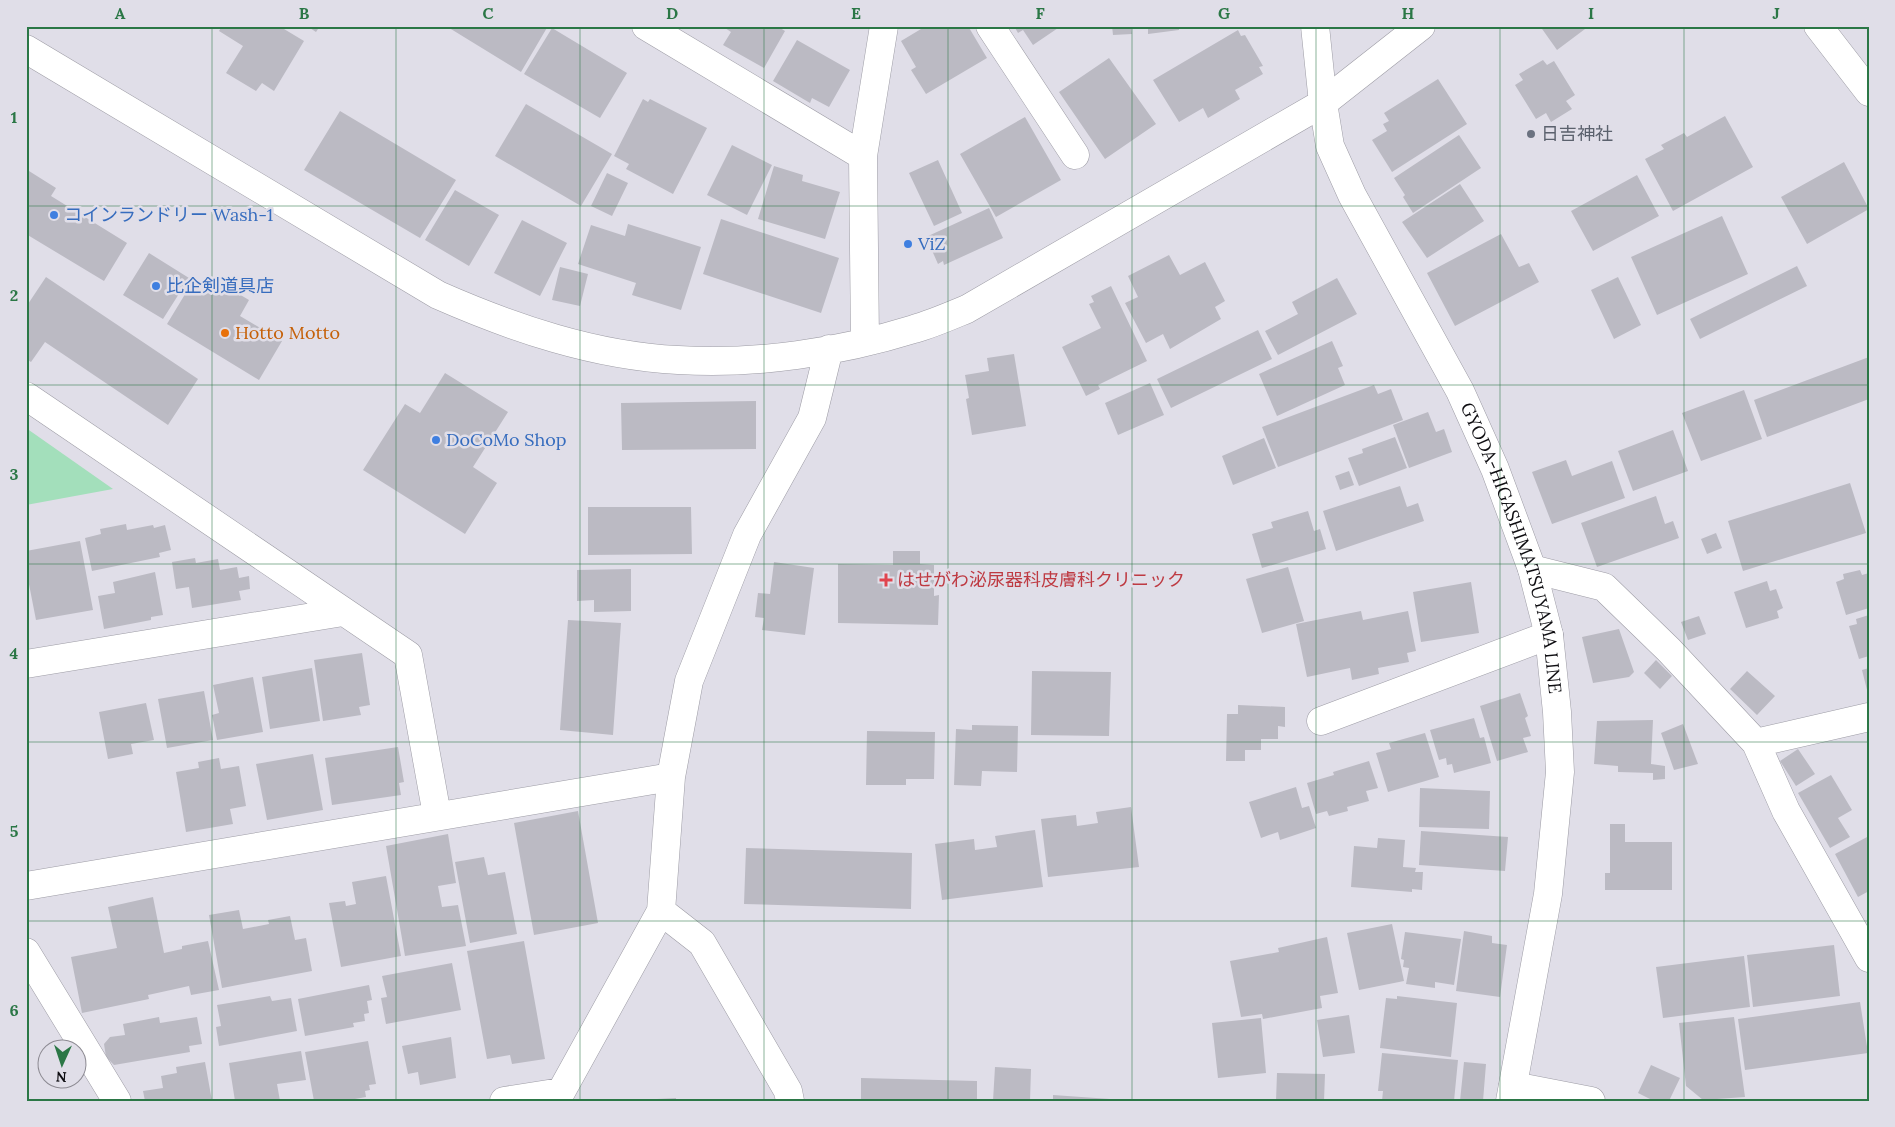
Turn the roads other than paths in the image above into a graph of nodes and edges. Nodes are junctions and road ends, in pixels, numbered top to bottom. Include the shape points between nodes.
1 (646, 26) edge
2 (884, 26) edge
3 (990, 26) edge
4 (1315, 26) edge
5 (1421, 26) edge
6 (1818, 26) edge
7 (26, 49) edge
8 (1869, 92) edge
9 (1323, 103) junction
10 (1076, 155) dead end
11 (863, 156) junction
12 (864, 342) junction
13 (829, 349) junction
14 (26, 396) edge
15 (1532, 569) junction
16 (343, 612) junction
17 (1549, 636) junction
18 (26, 664) edge
19 (1869, 717) edge
20 (1321, 721) dead end
21 (1756, 743) junction
22 (671, 776) junction
23 (437, 815) junction
24 (26, 886) edge
25 (661, 911) junction
26 (26, 952) edge
27 (1869, 958) edge
28 (1512, 1093) edge
29 (117, 1101) edge
30 (504, 1101) edge
31 (790, 1101) edge
32 (1591, 1101) edge

1 - 11 street
2 - 11 street
3 - 10 street
4 - 9 street, GYODA-HIGASHIMATSUYAMA LINE
5 - 9 street
6 - 8 street
7 - 13 street via 438,295 481,314 575,344 677,360 724,361
9 - 12 street via 967,309 914,329
9 - 15 street, GYODA-HIGASHIMATSUYAMA LINE via 1330,146 1352,195 1460,391 1495,469
11 - 12 street
12 - 13 street
13 - 22 street via 812,418 747,536 689,681
14 - 16 street
15 - 17 street, GYODA-HIGASHIMATSUYAMA LINE
15 - 21 street via 1604,586
16 - 18 street
16 - 23 street via 408,655
17 - 20 street
17 - 28 street, GYODA-HIGASHIMATSUYAMA LINE via 1560,772 1548,894
19 - 21 street
21 - 27 street via 1786,811
22 - 23 street
22 - 25 street
23 - 24 street
25 - 30 street via 561,1092
25 - 31 street via 702,943 788,1091
26 - 29 street
28 - 32 street

